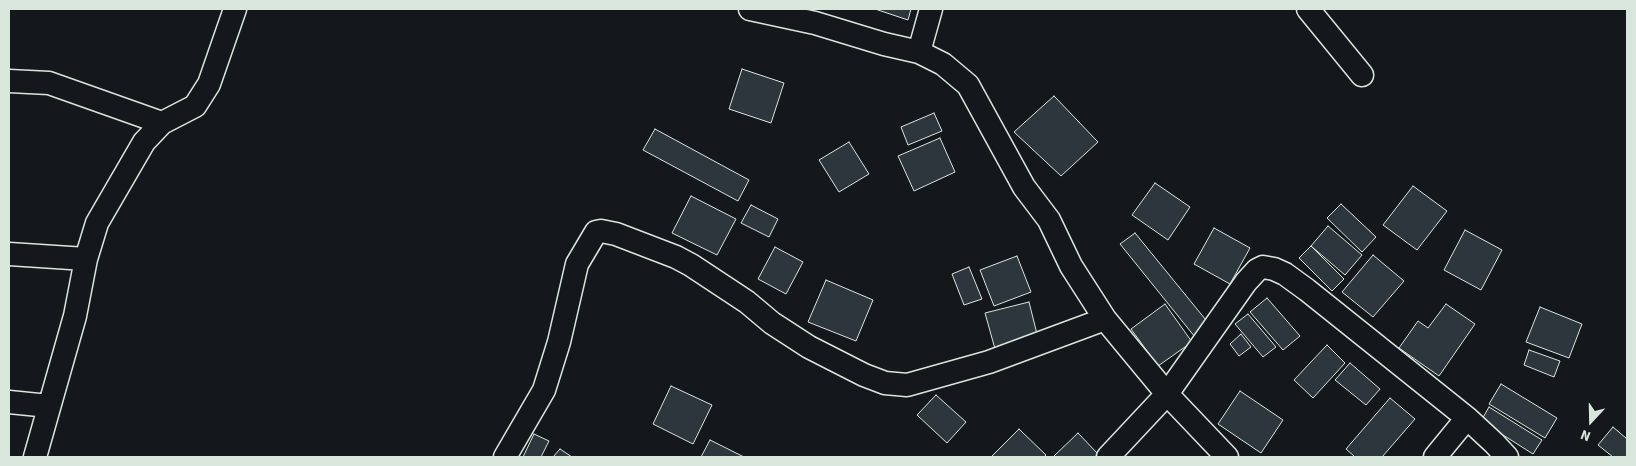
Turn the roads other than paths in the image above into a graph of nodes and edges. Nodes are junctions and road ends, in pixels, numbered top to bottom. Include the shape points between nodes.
1 (235, 9) edge
2 (750, 9) edge
3 (931, 9) edge
4 (1308, 9) edge
5 (919, 52) junction
6 (1362, 75) dead end
7 (9, 81) edge
8 (162, 123) junction
9 (9, 254) edge
10 (86, 259) junction
11 (1105, 319) junction
12 (1167, 394) junction
13 (9, 402) edge
14 (49, 406) junction
15 (1466, 418) junction
16 (35, 457) edge
17 (505, 457) edge
18 (1108, 457) edge
19 (1227, 457) edge
20 (1435, 457) edge
21 (1507, 457) edge

1 - 8 street via 204,92 195,106
2 - 5 street
3 - 5 street
4 - 6 street
5 - 11 street via 943,64 968,86 1024,187 1049,220 1071,266
7 - 8 street via 49,83
8 - 10 street via 144,142 97,222
9 - 10 street
10 - 14 street
11 - 12 street
11 - 17 street via 989,362 907,385 885,383 809,346 772,323 720,283 676,257 606,231 596,232 577,264 544,390
12 - 15 street via 1246,282 1263,267 1274,268 1307,290
12 - 18 street
12 - 19 street
13 - 14 street
14 - 16 street
15 - 20 street
15 - 21 street

